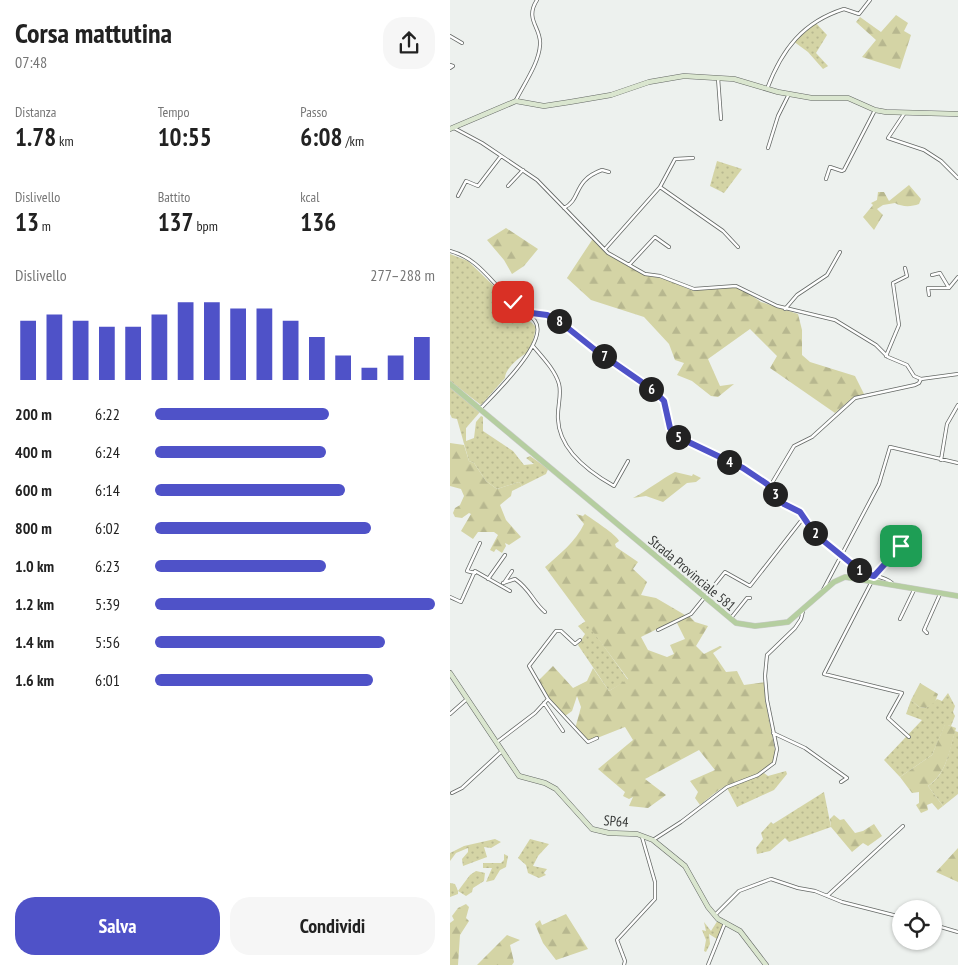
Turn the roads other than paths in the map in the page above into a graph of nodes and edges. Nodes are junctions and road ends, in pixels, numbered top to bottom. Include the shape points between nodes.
1 (537, 0) edge
2 (870, 0) edge
3 (450, 36) edge
4 (462, 43) dead end
5 (718, 78) junction
6 (767, 90) junction
7 (789, 94) junction
8 (516, 101) junction
9 (875, 110) junction
10 (904, 114) junction
11 (958, 114) edge
12 (721, 119) dead end
13 (452, 129) edge
14 (768, 148) dead end
15 (501, 156) junction
16 (693, 158) dead end
17 (522, 170) junction
18 (610, 172) dead end
19 (958, 178) edge
20 (826, 179) dead end
21 (508, 186) dead end
22 (660, 187) junction
23 (458, 196) dead end
24 (564, 208) junction
25 (738, 246) dead end
26 (669, 247) dead end
27 (605, 249) junction
28 (450, 251) edge
29 (840, 252) dead end
30 (629, 265) junction
31 (905, 268) dead end
32 (932, 275) dead end
33 (958, 277) edge
34 (949, 288) junction
35 (929, 296) dead end
36 (785, 308) junction
37 (524, 312) junction
38 (533, 346) junction
39 (886, 356) junction
40 (958, 374) edge
41 (921, 380) junction
42 (450, 384) edge
43 (958, 406) edge
44 (481, 408) junction
45 (941, 460) junction
46 (628, 461) dead end
47 (958, 463) edge
48 (767, 484) junction
49 (804, 517) junction
50 (480, 544) dead end
51 (842, 554) junction
52 (505, 555) dead end
53 (911, 556) dead end
54 (512, 571) dead end
55 (475, 573) junction
56 (488, 578) junction
57 (873, 579) junction
58 (502, 585) junction
59 (915, 588) junction
60 (510, 591) dead end
61 (824, 591) junction
62 (940, 592) junction
63 (958, 596) edge
64 (450, 597) edge
65 (704, 598) junction
66 (750, 598) dead end
67 (802, 611) junction
68 (545, 612) dead end
69 (900, 619) dead end
70 (730, 620) junction
71 (658, 630) dead end
72 (927, 633) dead end
73 (580, 640) dead end
74 (450, 673) edge
75 (467, 699) junction
76 (548, 699) junction
77 (544, 703) junction
78 (450, 714) edge
79 (563, 731) dead end
80 (773, 733) junction
81 (909, 737) dead end
82 (597, 738) dead end
83 (496, 743) junction
84 (501, 752) junction
85 (841, 782) dead end
86 (452, 794) dead end
87 (903, 826) dead end
88 (642, 835) junction
89 (653, 840) junction
90 (827, 896) junction
91 (714, 914) junction
92 (892, 914) edge
93 (724, 923) junction
94 (942, 928) edge
95 (958, 932) edge
96 (624, 965) edge
97 (708, 965) edge
98 (766, 965) edge

1 - 8 street via 532,20 540,40 540,50
2 - 6 street via 859,14 844,8 820,18 802,31 783,57
3 - 4 street
5 - 6 main road via 739,80
5 - 8 main road via 676,76 611,95 544,106
5 - 12 street
6 - 7 main road
7 - 9 main road via 848,98
7 - 14 street
8 - 13 main road
9 - 10 main road
9 - 20 street via 844,170 832,166
10 - 11 main road
10 - 19 street via 888,138 924,150
13 - 15 street
15 - 17 street
15 - 23 street via 478,186 466,181
16 - 22 street via 675,158
17 - 21 street
17 - 24 street via 537,180
18 - 24 street via 602,170 587,176 578,187 574,201
22 - 25 street via 723,231
22 - 27 street
24 - 27 street
26 - 30 street via 655,236
27 - 30 street
28 - 37 street via 473,261
29 - 36 street via 827,275 797,294
30 - 36 street via 645,274 660,276 694,290 736,286
31 - 39 street via 907,276 893,283 899,324
32 - 34 street via 940,273
33 - 34 street
34 - 35 street via 928,288
36 - 39 street via 844,324 876,345
37 - 38 street via 537,324 538,334
37 - 48 street via 547,315 559,321 653,390 664,401 670,428 682,440 743,468
38 - 44 street
38 - 46 street via 559,383 558,431 567,448 592,472 614,486
39 - 41 street via 907,365
40 - 41 street
41 - 48 street via 915,385 855,398 812,437 794,446 783,460 776,478
42 - 44 main road, Strada Provinciale 581
43 - 45 street via 947,424
44 - 65 main road, Strada Provinciale 581
45 - 47 street
45 - 51 street via 890,447 879,484
48 - 49 street via 784,504
49 - 51 street via 815,534
49 - 65 street via 750,586 725,572
50 - 55 street via 467,571
51 - 57 street
51 - 61 street
52 - 56 street
53 - 57 street via 901,546
54 - 58 street
55 - 56 street
55 - 64 street via 461,602
56 - 58 street
57 - 59 main road, Strada Provinciale 581
57 - 61 main road, Strada Provinciale 581 via 845,577
57 - 81 street via 824,674 902,693 888,718
58 - 60 street
58 - 68 street via 516,579
59 - 62 main road, Strada Provinciale 581
59 - 69 street
61 - 67 main road, Strada Provinciale 581
62 - 63 main road, Strada Provinciale 581
62 - 72 street via 924,630
65 - 70 main road, Strada Provinciale 581
65 - 71 street via 691,614
66 - 70 street
67 - 70 main road, Strada Provinciale 581 via 788,622 778,624 746,626
67 - 80 street via 795,628 767,655 764,676
73 - 76 street via 575,644 561,631 556,631 529,664
74 - 75 main road, SP64 / SP64
75 - 78 street
75 - 83 main road, SP64 / SP64
76 - 77 street
76 - 82 street via 588,742
77 - 79 street
77 - 83 street
80 - 85 street via 818,756 847,778
80 - 89 street via 777,754 768,769 727,787
83 - 84 main road, SP64 / SP64
84 - 86 street
84 - 88 main road, SP64 / SP64 via 519,776 556,789 592,829
87 - 90 street
88 - 89 main road, SP64 / SP64
88 - 96 street via 655,882 655,899 617,940
89 - 91 main road, SP64 / SP64 via 684,866
90 - 91 street via 771,879 742,890
90 - 92 street
91 - 93 main road, SP64 / SP64
93 - 97 street
93 - 98 main road, SP64 / SP64 via 740,932
94 - 95 street

